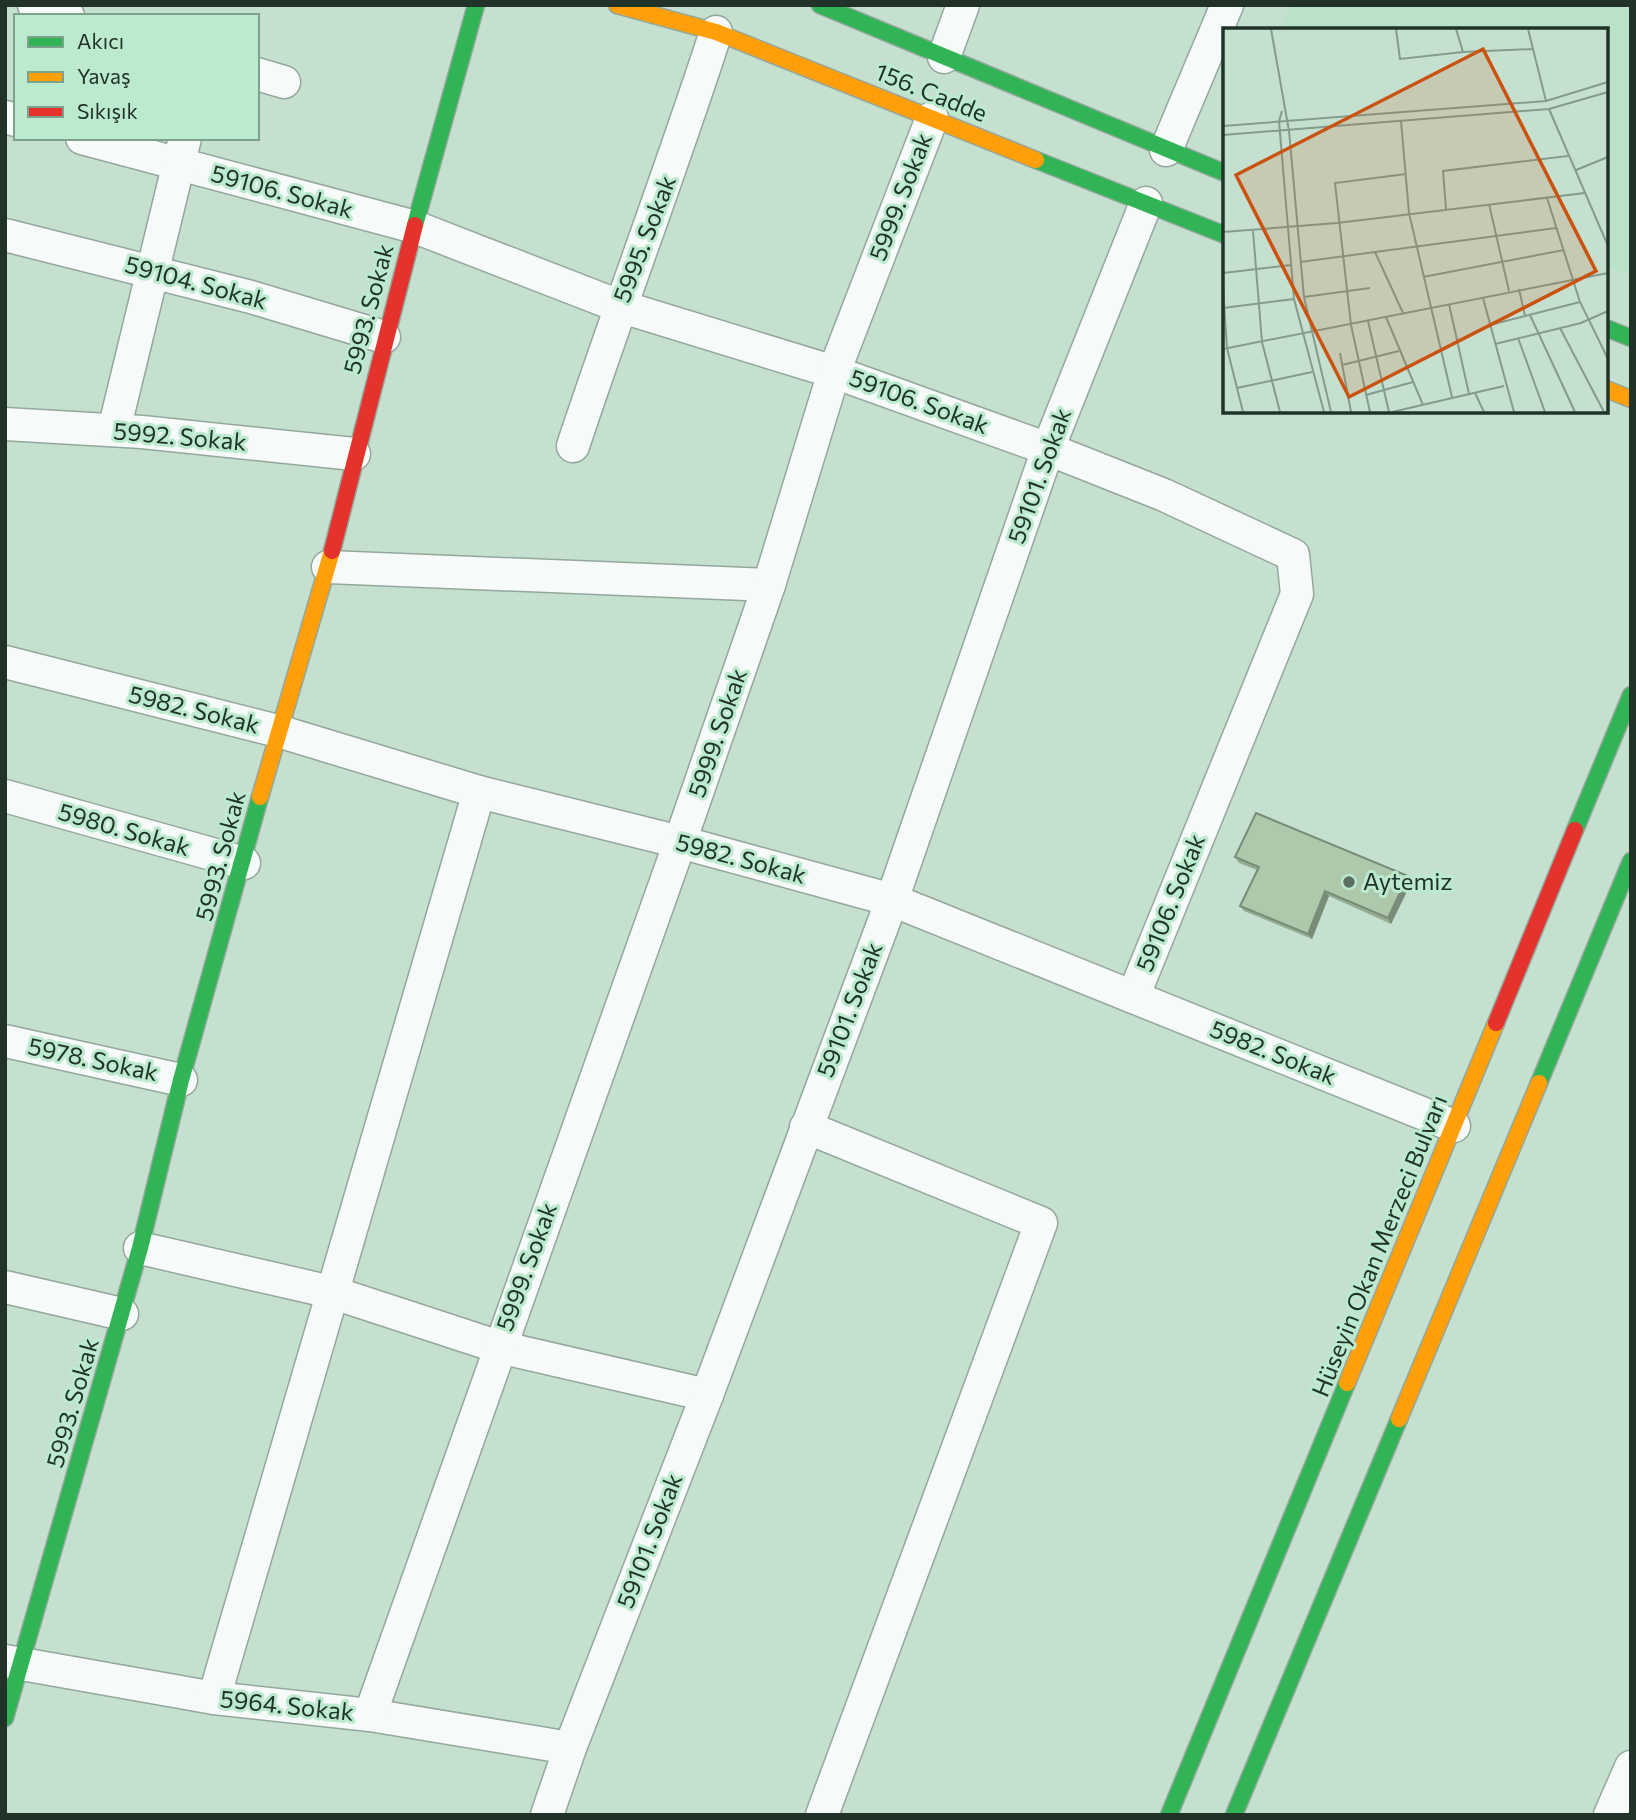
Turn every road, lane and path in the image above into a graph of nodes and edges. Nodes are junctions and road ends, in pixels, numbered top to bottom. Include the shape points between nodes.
1 (34, 5) edge
2 (476, 5) edge
3 (617, 5) edge
4 (820, 5) edge
5 (963, 5) edge
6 (1227, 5) edge
7 (62, 14) edge
8 (716, 32) junction
9 (944, 57) junction
10 (932, 118) junction
11 (97, 140) edge
12 (181, 151) edge
13 (1162, 160) junction
14 (1223, 173) edge
15 (1148, 198) junction
16 (415, 227) junction
17 (1223, 234) edge
18 (5, 236) edge
19 (154, 271) junction
20 (619, 306) junction
21 (1608, 329) edge
22 (384, 337) junction
23 (1631, 338) edge
24 (834, 372) junction
25 (1608, 390) edge
26 (1631, 399) edge
27 (5, 424) edge
28 (114, 430) junction
29 (573, 446) dead end
30 (1048, 449) junction
31 (354, 454) junction
32 (328, 567) junction
33 (769, 585) junction
34 (5, 662) edge
35 (1631, 695) edge
36 (278, 731) junction
37 (479, 792) junction
38 (5, 796) edge
39 (680, 842) junction
40 (1631, 861) edge
41 (244, 863) junction
42 (892, 900) junction
43 (1132, 997) junction
44 (5, 1041) edge
45 (181, 1080) junction
46 (1454, 1126) junction
47 (806, 1127) junction
48 (141, 1248) junction
49 (5, 1287) edge
50 (331, 1292) junction
51 (122, 1314) junction
52 (499, 1347) junction
53 (707, 1395) junction
54 (13, 1662) edge
55 (214, 1698) junction
56 (370, 1715) junction
57 (5, 1718) edge
58 (570, 1748) junction
59 (1631, 1767) edge
60 (547, 1815) edge
61 (822, 1815) edge
62 (1170, 1815) edge
63 (1234, 1815) edge
64 (1610, 1815) edge

1 - 7 street
2 - 16 street, 5993. Sokak
3 - 8 street, 156. Cadde
4 - 9 street, 156. Cadde
5 - 9 street
6 - 13 street
8 - 10 street, 156. Cadde
8 - 20 street, 5995. Sokak
9 - 13 street, 156. Cadde
10 - 15 street, 156. Cadde
10 - 24 street, 5999. Sokak
11 - 12 street, 59106. Sokak
12 - 16 street, 59106. Sokak
12 - 19 street
13 - 14 street, 156. Cadde
15 - 17 street, 156. Cadde
15 - 30 street, 59101. Sokak
16 - 20 street, 59106. Sokak
16 - 22 street, 5993. Sokak
18 - 19 street, 59104. Sokak
19 - 22 street, 59104. Sokak
19 - 28 street
20 - 24 street, 59106. Sokak
20 - 29 street, 5995. Sokak
21 - 23 street
22 - 31 street, 5993. Sokak
24 - 30 street, 59106. Sokak
24 - 33 street, 5999. Sokak
25 - 26 street
27 - 28 street, 5992. Sokak
28 - 31 street, 5992. Sokak
30 - 42 street, 59101. Sokak
30 - 43 street, 59106. Sokak via 1164,495 1293,555 1297,594
31 - 32 street, 5993. Sokak
32 - 33 street
32 - 36 street, 5993. Sokak
33 - 39 street, 5999. Sokak
34 - 36 street, 5982. Sokak
35 - 46 street, Hüseyin Okan Merzeci Bulvarı
36 - 37 street, 5982. Sokak
36 - 41 street, 5993. Sokak
37 - 39 street, 5982. Sokak
37 - 50 street
38 - 41 street, 5980. Sokak
39 - 42 street, 5982. Sokak
39 - 52 street, 5999. Sokak
40 - 63 street
41 - 45 street, 5993. Sokak
42 - 43 street, 5982. Sokak
42 - 47 street, 59101. Sokak
43 - 46 street, 5982. Sokak
44 - 45 street, 5978. Sokak
45 - 48 street, 5993. Sokak
46 - 62 street, Hüseyin Okan Merzeci Bulvarı
47 - 53 street, 59101. Sokak
47 - 61 street via 1041,1223
48 - 50 street
48 - 51 street, 5993. Sokak
49 - 51 street
50 - 52 street
50 - 55 street
51 - 54 street, 5993. Sokak
52 - 53 street
52 - 56 street, 5999. Sokak
53 - 58 street, 59101. Sokak
54 - 55 street, 5964. Sokak
54 - 57 street, 5993. Sokak
55 - 56 street, 5964. Sokak
56 - 58 street, 5964. Sokak
58 - 60 street, 59101. Sokak
59 - 64 street

